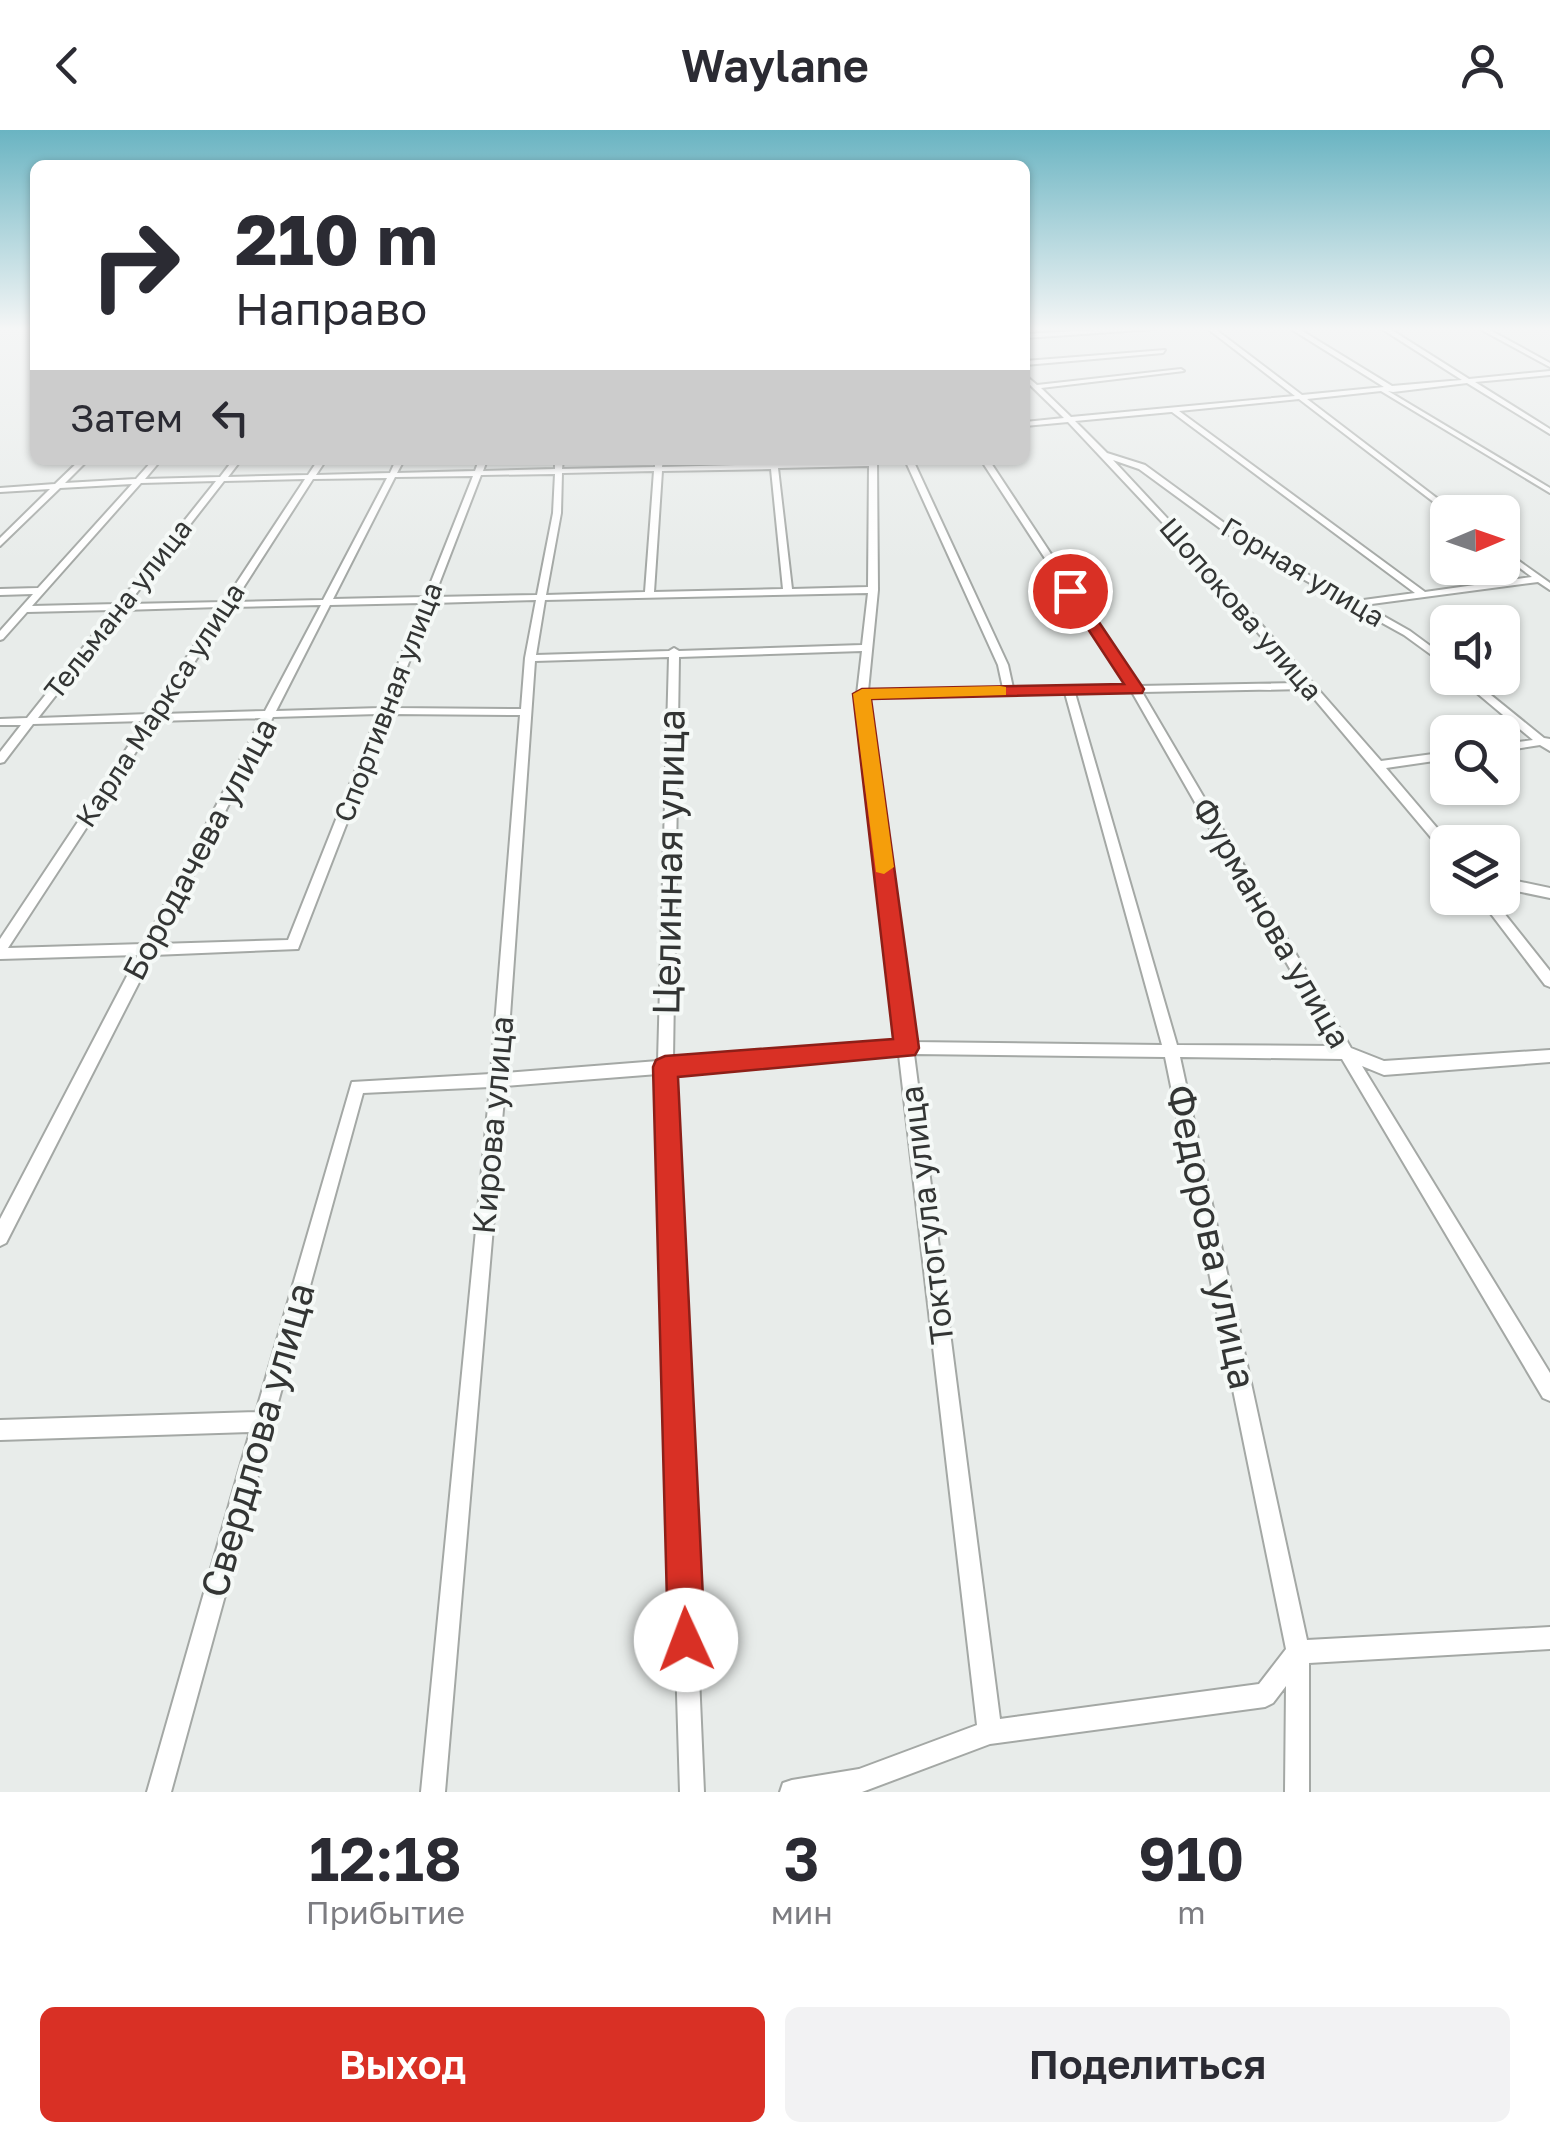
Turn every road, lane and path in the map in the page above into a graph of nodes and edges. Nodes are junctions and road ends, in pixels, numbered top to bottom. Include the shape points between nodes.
1 (1059, 407) edge
2 (1217, 407) edge
3 (1310, 407) edge
4 (1414, 407) edge
5 (1510, 407) edge
6 (1174, 411) junction
7 (1074, 420) junction
8 (1030, 424) edge
9 (1550, 432) edge
10 (1104, 455) junction
11 (79, 465) edge
12 (151, 465) edge
13 (233, 465) edge
14 (318, 465) edge
15 (397, 465) edge
16 (481, 465) edge
17 (716, 465) edge
18 (774, 465) edge
19 (873, 465) edge
20 (911, 465) edge
21 (988, 465) edge
22 (558, 466) edge
23 (658, 466) edge
24 (478, 473) junction
25 (391, 476) junction
26 (310, 477) junction
27 (222, 479) junction
28 (137, 481) junction
29 (57, 486) junction
30 (0, 490) edge
31 (1550, 491) edge
32 (1430, 496) edge
33 (0, 543) edge
34 (1520, 564) edge
35 (1540, 579) junction
36 (1550, 586) edge
37 (874, 590) junction
38 (40, 591) junction
39 (0, 592) edge
40 (788, 592) junction
41 (1420, 593) junction
42 (649, 594) junction
43 (427, 600) junction
44 (538, 600) junction
45 (324, 604) junction
46 (1354, 604) junction
47 (224, 605) junction
48 (117, 608) junction
49 (25, 609) junction
50 (0, 637) edge
51 (867, 648) junction
52 (674, 651) junction
53 (1430, 651) edge
54 (530, 658) junction
55 (1310, 686) junction
56 (1136, 689) junction
57 (1008, 691) junction
58 (1069, 691) junction
59 (862, 694) junction
60 (1486, 695) edge
61 (385, 711) junction
62 (525, 712) junction
63 (271, 714) junction
64 (154, 718) junction
65 (0, 722) edge
66 (30, 722) junction
67 (1548, 744) edge
68 (1520, 746) edge
69 (1430, 758) edge
70 (0, 760) edge
71 (1380, 765) junction
72 (1430, 828) edge
73 (1520, 887) edge
74 (1550, 894) edge
75 (1500, 915) edge
76 (293, 944) joint
77 (147, 949) junction
78 (0, 952) edge
79 (1543, 964) edge
80 (1550, 981) edge
81 (906, 1048) junction
82 (1171, 1049) junction
83 (1346, 1053) junction
84 (1550, 1056) edge
85 (665, 1067) junction
86 (498, 1080) junction
87 (0, 1236) edge
88 (1550, 1391) edge
89 (264, 1422) junction
90 (0, 1430) edge
91 (1550, 1638) edge
92 (1298, 1652) junction
93 (990, 1732) junction
94 (860, 1786) edge
95 (159, 1792) edge
96 (433, 1792) edge
97 (692, 1792) edge
98 (792, 1792) edge
99 (1297, 1792) edge

1 - 7 street, Шопокова улица
2 - 6 street
3 - 32 street
4 - 31 street
5 - 9 street
6 - 7 street
6 - 41 street
7 - 8 street
7 - 10 street, Шопокова улица
10 - 46 street, Горная улица via 1142,467 1250,546
10 - 55 street, Шопокова улица
11 - 29 street
12 - 28 street
13 - 27 street, Тельмана улица
14 - 26 street, Карла Маркса улица
15 - 25 street, Бородачева улица
16 - 24 street, Спортивная улица
17 - 23 street
18 - 40 street
19 - 37 street, Токтогула улица
20 - 57 street via 1003,665
21 - 56 street, Фурманова улица
22 - 23 street
22 - 24 street
22 - 44 street, Кирова улица via 557,513
23 - 42 street
24 - 25 street
24 - 43 street, Спортивная улица
25 - 26 street
25 - 45 street, Бородачева улица
26 - 27 street
26 - 47 street, Карла Маркса улица
27 - 28 street
27 - 48 street, Тельмана улица
28 - 29 street
28 - 38 street
29 - 30 street
29 - 33 street
34 - 35 street
35 - 36 street
35 - 41 street
37 - 40 street
37 - 51 street, Токтогула улица
38 - 39 street
38 - 49 street
40 - 42 street
41 - 46 street
42 - 44 street
43 - 44 street
43 - 45 street
43 - 61 street, Спортивная улица
44 - 54 street, Кирова улица
45 - 47 street
45 - 63 street, Бородачева улица
46 - 53 street, Горная улица
47 - 48 street
47 - 64 street, Карла Маркса улица
48 - 49 street
48 - 66 street, Тельмана улица
49 - 50 street
51 - 52 street
51 - 59 street, Токтогула улица
52 - 54 street
52 - 85 street, Целинная улица
54 - 62 street, Кирова улица
55 - 56 street
55 - 71 street, Шопокова улица
56 - 58 street
56 - 83 street, Фурманова улица
57 - 58 street
57 - 59 street
58 - 82 street, Федорова улица
59 - 81 street, Токтогула улица
60 - 67 street
61 - 62 street
61 - 63 street
61 - 76 street, Спортивная улица
62 - 86 street, Кирова улица
63 - 64 street
63 - 77 street, Бородачева улица
64 - 66 street
64 - 78 street, Карла Маркса улица
65 - 66 street
66 - 70 street, Тельмана улица
67 - 68 street
69 - 71 street
71 - 72 street, Шопокова улица
73 - 74 street
75 - 79 street
76 - 77 street
77 - 78 street
77 - 87 street, Бородачева улица
79 - 80 street
81 - 82 street
81 - 85 street
81 - 93 street, Токтогула улица
82 - 83 street
82 - 92 street, Федорова улица
83 - 84 street via 1384,1068
83 - 88 street, Фурманова улица
85 - 86 street
85 - 97 street, Целинная улица
86 - 89 street, Свердлова улица via 357,1088
86 - 96 street, Кирова улица
89 - 90 street
89 - 95 street, Свердлова улица
91 - 92 street
92 - 93 street via 1266,1695
92 - 99 street, Федорова улица
93 - 94 street
94 - 98 street

